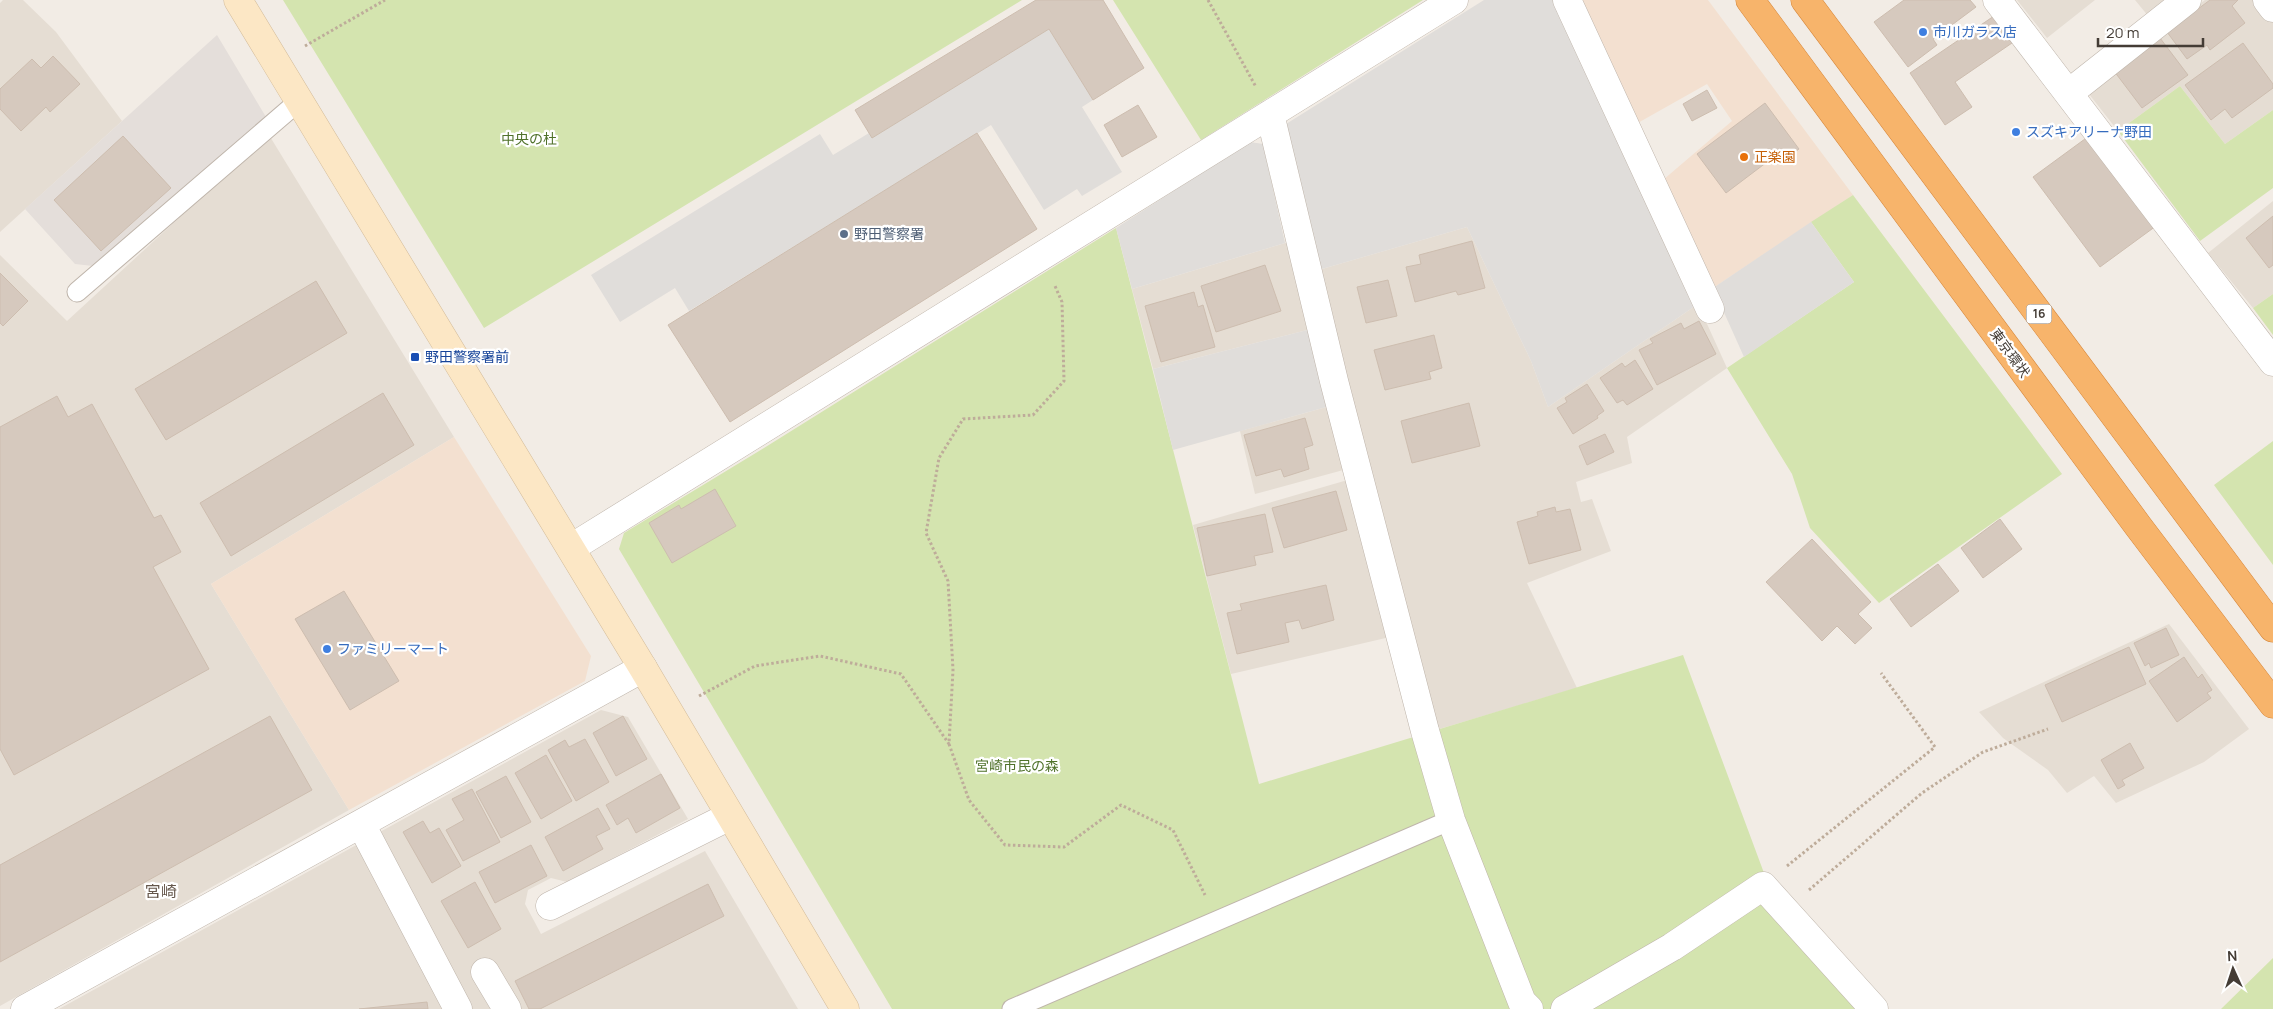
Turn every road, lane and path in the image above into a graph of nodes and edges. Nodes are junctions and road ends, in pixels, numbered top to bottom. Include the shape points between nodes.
1 (238, 0) edge
2 (385, 0) edge
3 (1208, 0) edge
4 (1454, 0) edge
5 (1566, 0) edge
6 (1750, 0) edge
7 (1805, 0) edge
8 (1997, 0) edge
9 (2187, 0) edge
10 (2267, 0) edge
11 (2273, 8) edge
12 (276, 64) junction
13 (2068, 94) junction
14 (299, 101) junction
15 (1270, 114) junction
16 (1043, 255) junction
17 (78, 292) dead end
18 (1710, 309) dead end
19 (2273, 362) edge
20 (571, 548) junction
21 (2273, 628) edge
22 (643, 668) junction
23 (1881, 673) dead end
24 (699, 696) dead end
25 (2273, 704) edge
26 (2048, 729) dead end
27 (949, 744) junction
28 (730, 816) junction
29 (1451, 820) junction
30 (360, 824) junction
31 (1763, 886) junction
32 (550, 906) dead end
33 (1786, 910) junction
34 (1217, 921) junction
35 (485, 972) dead end
36 (25, 1009) edge
37 (458, 1009) edge
38 (507, 1009) edge
39 (845, 1009) edge
40 (1012, 1009) edge
41 (1529, 1009) edge
42 (1565, 1009) edge
43 (1874, 1009) edge

1 - 12 street
2 - 12 path
3 - 15 path
4 - 15 street
5 - 18 street
6 - 25 highway, 東京環状
7 - 21 highway, 16
8 - 13 street
9 - 13 street
10 - 11 street
12 - 14 street
13 - 19 street
14 - 17 lane
14 - 20 street
15 - 16 street
15 - 29 street via 1334,382
16 - 20 street
16 - 27 path via 1062,302 1064,381 1033,415 963,419 939,458 926,533 948,581 953,670
20 - 22 street
22 - 28 street
22 - 30 street
23 - 31 path via 1936,747
24 - 27 path via 755,666 820,656 900,674
26 - 33 path via 1983,752 1922,793
27 - 34 path via 969,800 1004,845 1064,847 1121,805 1173,830
28 - 32 street
28 - 39 street
29 - 34 lane
29 - 41 street via 1522,1002
30 - 36 street
30 - 37 street
31 - 33 street
31 - 42 street via 1672,947
33 - 43 street
34 - 40 lane
35 - 38 street

